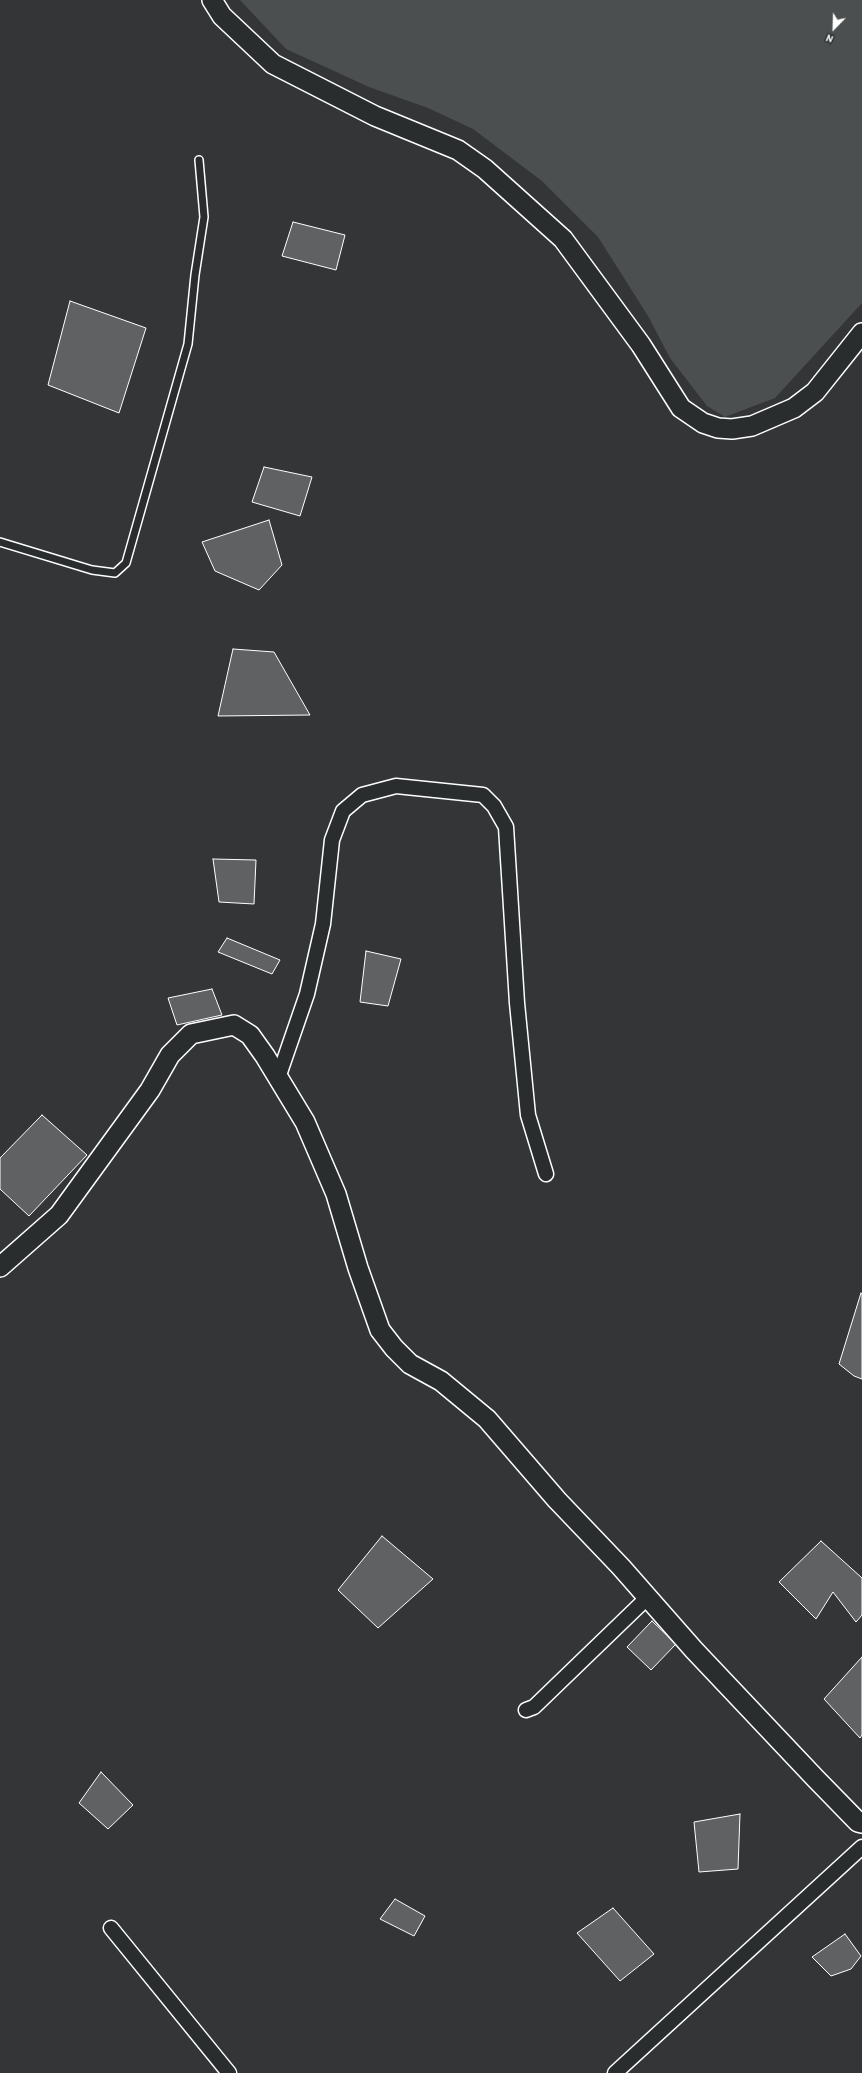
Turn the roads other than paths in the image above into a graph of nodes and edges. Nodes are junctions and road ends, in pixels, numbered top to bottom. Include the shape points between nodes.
1 (212, 0) edge
2 (199, 160) dead end
3 (862, 333) edge
4 (0, 542) edge
5 (278, 1078) junction
6 (546, 1174) dead end
7 (0, 1267) edge
8 (648, 1597) junction
9 (526, 1710) dead end
10 (862, 1824) edge
11 (862, 1847) edge
12 (111, 1928) dead end
13 (229, 2073) edge
14 (615, 2073) edge

1 - 3 street via 222,16 273,64 375,116 458,150 485,169 563,240 641,345 681,408 703,423 718,428 752,426 794,408 815,392
2 - 4 lane via 204,217 188,344 126,563 115,573 100,571
5 - 6 street via 307,994 323,924 332,840 343,811 362,795 396,786 483,795 494,806 506,828 517,1003 528,1115
5 - 7 street via 250,1035 234,1025 191,1034 170,1054 150,1090 59,1215
5 - 8 street via 304,1122 336,1194 380,1330 410,1364 441,1381 487,1419 557,1500
8 - 9 street via 534,1707
8 - 10 street via 759,1720
11 - 14 street
12 - 13 street

